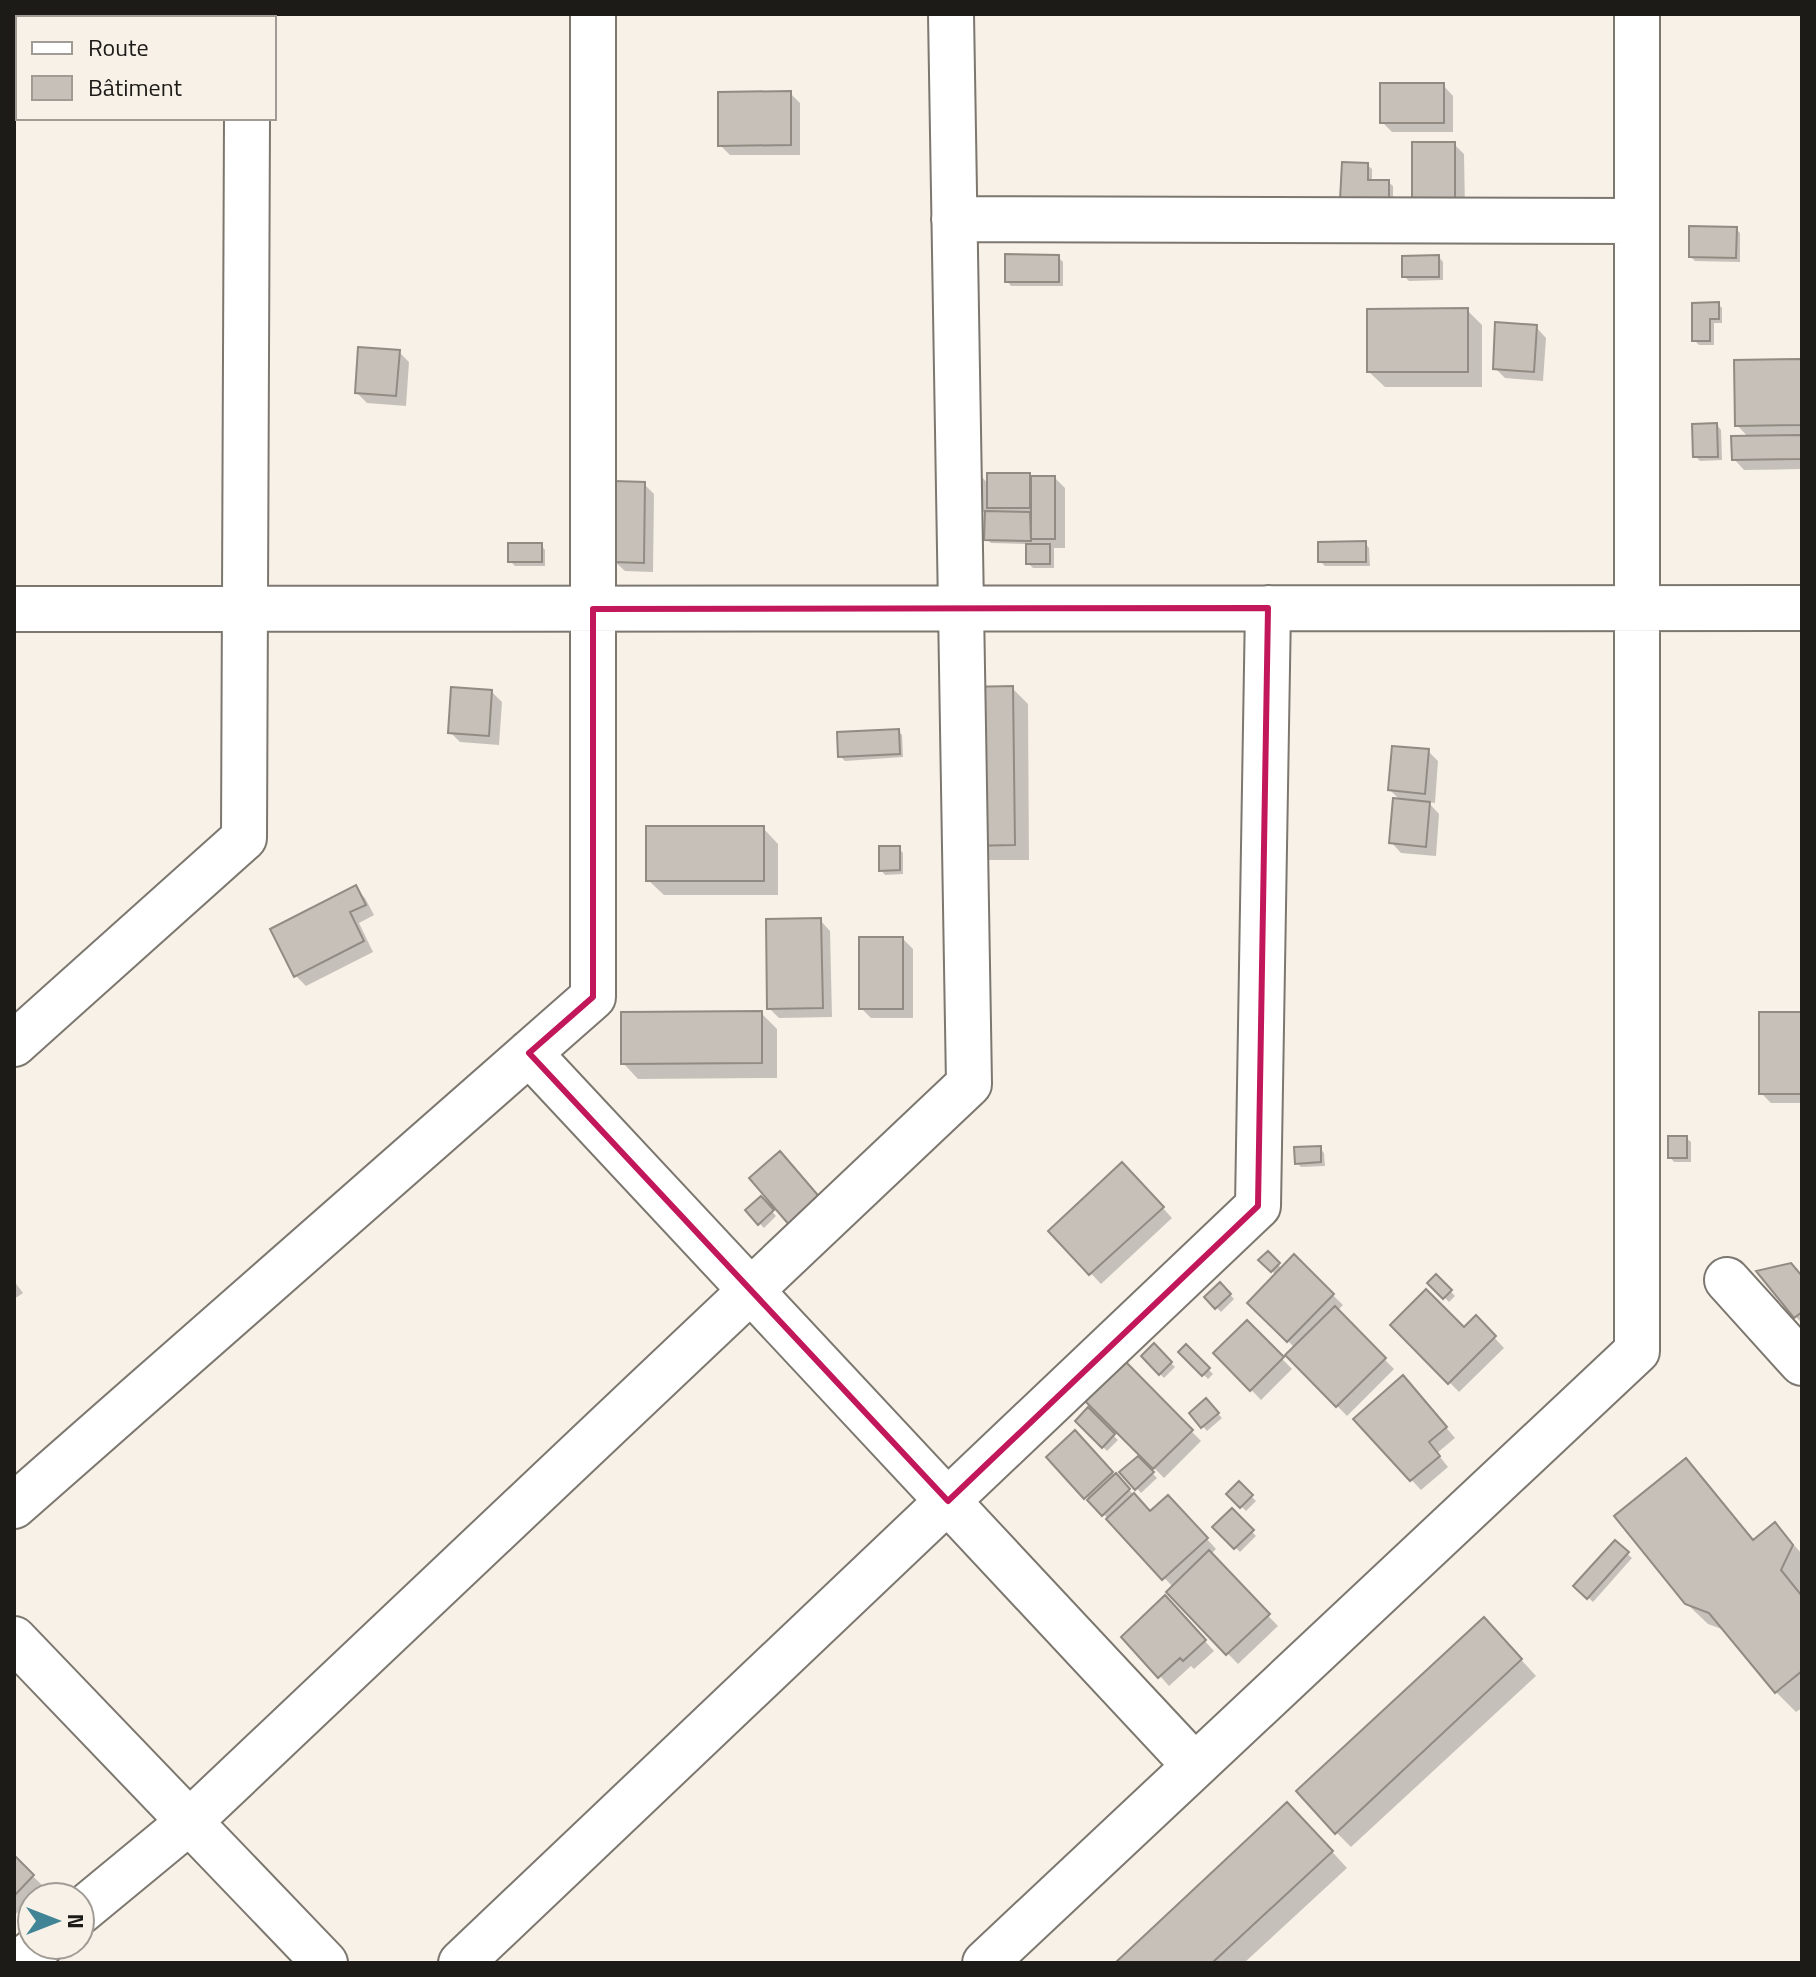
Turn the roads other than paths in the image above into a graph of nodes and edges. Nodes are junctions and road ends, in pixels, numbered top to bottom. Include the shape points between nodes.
1 (593, 14) edge
2 (951, 14) edge
3 (1637, 14) edge
4 (247, 120) edge
5 (954, 219) junction
6 (1637, 221) junction
7 (959, 608) junction
8 (1268, 608) junction
9 (1637, 608) junction
10 (1802, 608) edge
11 (14, 609) edge
12 (245, 609) junction
13 (593, 609) junction
14 (14, 1044) edge
15 (529, 1053) junction
16 (1727, 1280) dead end
17 (751, 1290) junction
18 (1802, 1363) edge
19 (948, 1501) junction
20 (14, 1506) edge
21 (14, 1639) edge
22 (1195, 1766) junction
23 (189, 1822) junction
24 (96, 1899) edge
25 (325, 1963) edge
26 (461, 1963) edge
27 (985, 1963) edge

1 - 13 street
2 - 5 street
3 - 6 street
4 - 12 street
5 - 6 street
5 - 7 street
6 - 9 street
7 - 8 street
7 - 13 street
7 - 17 street via 969,1084
8 - 9 street
8 - 19 street via 1258,1206
9 - 10 street
9 - 22 street via 1637,1351
11 - 12 street
12 - 13 street
12 - 14 street via 244,838
13 - 15 street via 593,997
15 - 17 street
15 - 20 street
16 - 18 street
17 - 19 street
17 - 23 street
19 - 22 street
19 - 26 street
21 - 23 street
22 - 27 street
23 - 24 street
23 - 25 street

